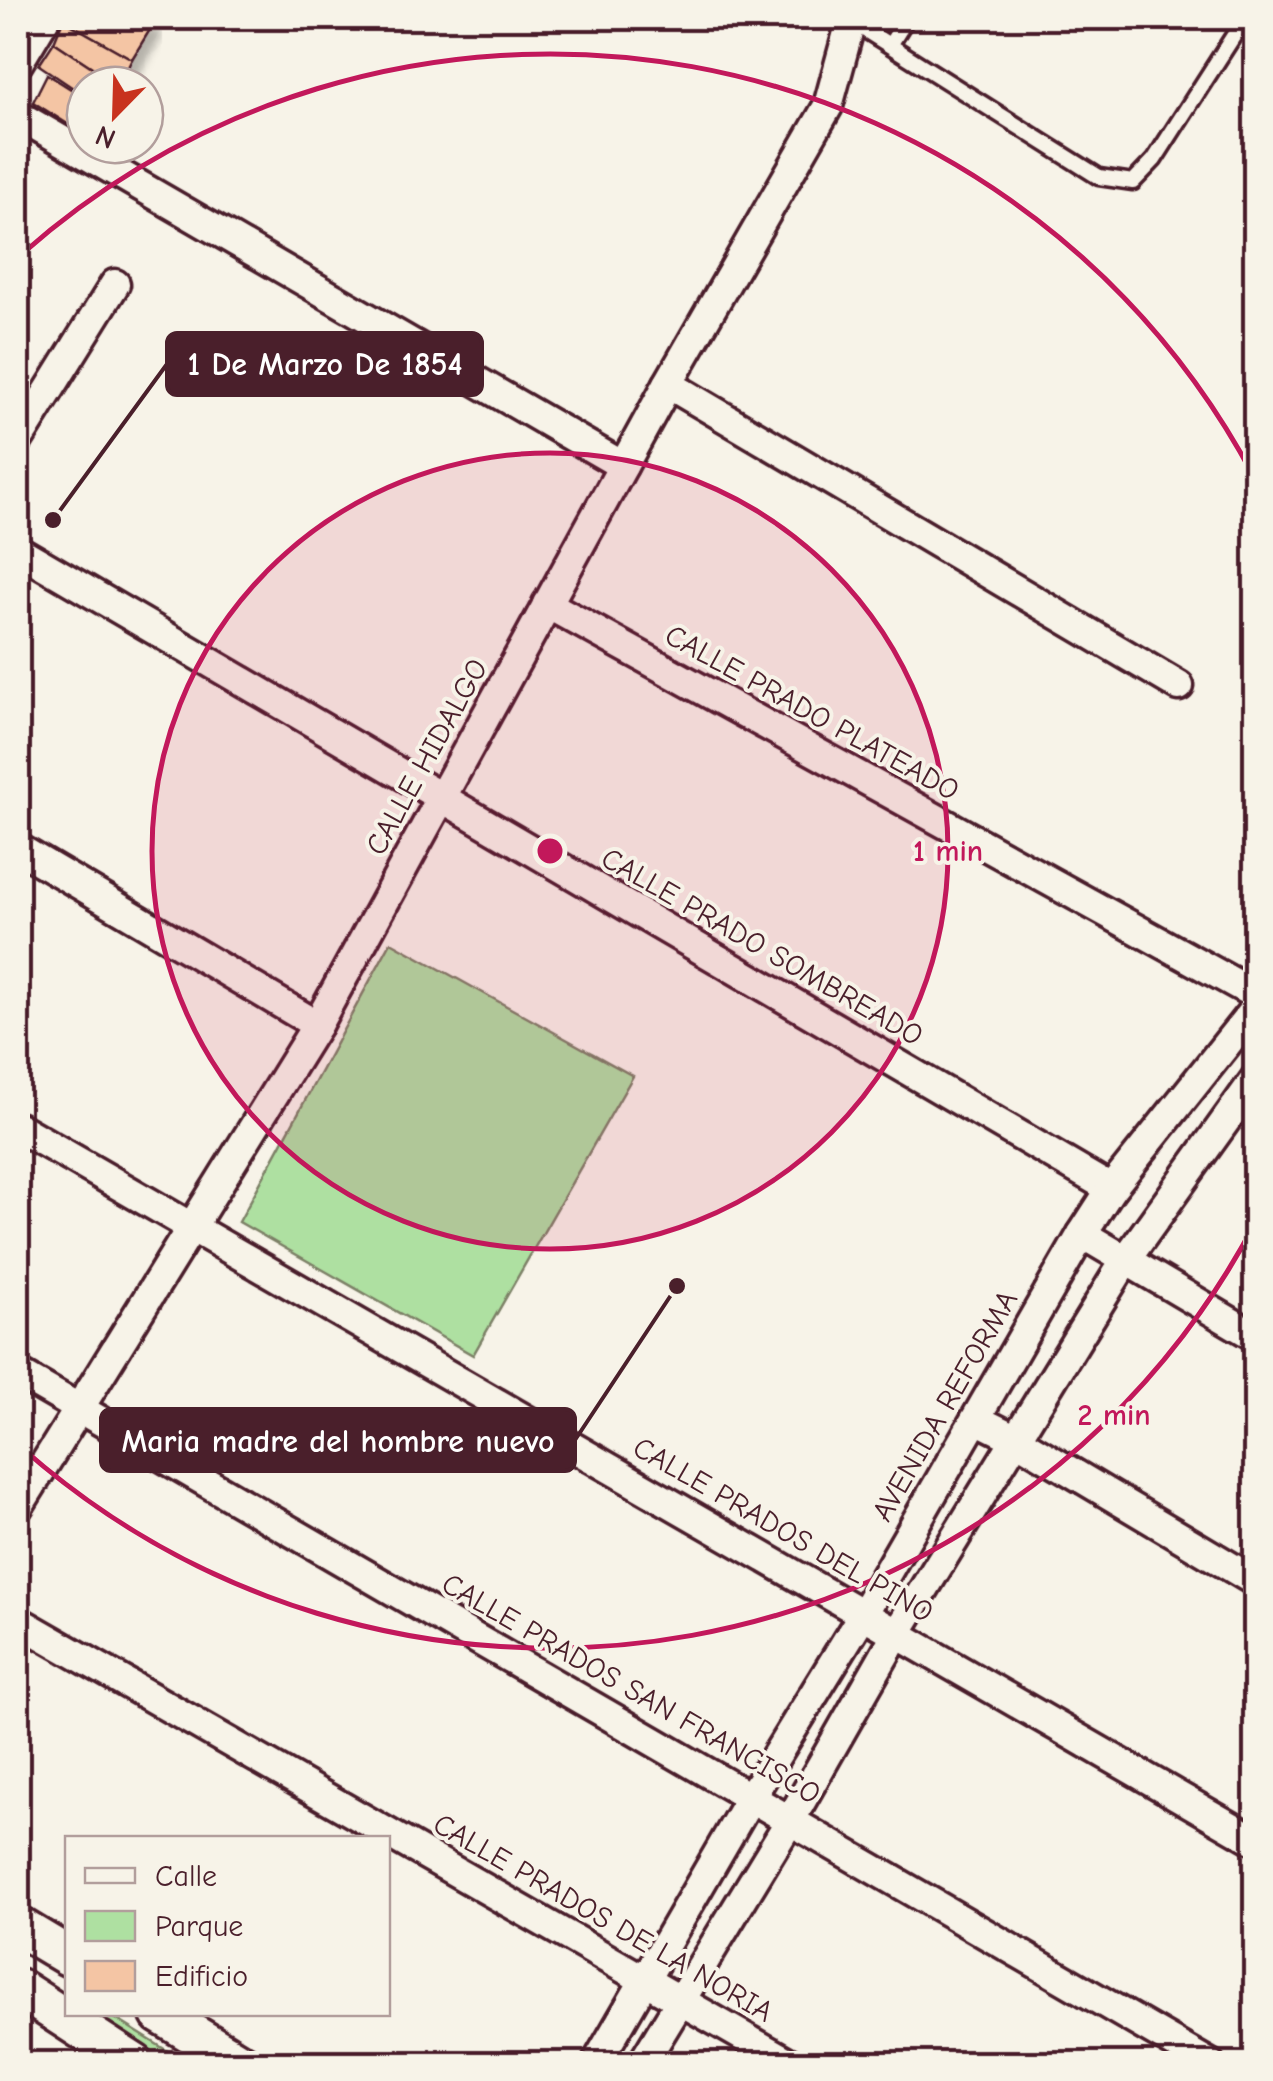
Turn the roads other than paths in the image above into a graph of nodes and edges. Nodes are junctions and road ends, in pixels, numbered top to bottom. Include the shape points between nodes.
1 (45, 18) edge
2 (907, 18) edge
3 (1245, 18) edge
4 (852, 19) edge
5 (890, 45) junction
6 (18, 63) edge
7 (18, 115) edge
8 (115, 284) dead end
9 (668, 384) junction
10 (18, 440) edge
11 (623, 466) junction
12 (18, 550) edge
13 (547, 604) junction
14 (1179, 686) dead end
15 (441, 797) junction
16 (18, 848) edge
17 (1256, 994) edge
18 (1256, 1007) edge
19 (317, 1025) junction
20 (1256, 1078) edge
21 (18, 1127) edge
22 (1111, 1189) junction
23 (192, 1226) junction
24 (1082, 1234) junction
25 (1125, 1261) junction
26 (1256, 1337) edge
27 (18, 1372) edge
28 (79, 1408) junction
29 (976, 1418) junction
30 (1016, 1440) junction
31 (18, 1507) edge
32 (1256, 1582) edge
33 (864, 1614) junction
34 (18, 1621) edge
35 (896, 1633) junction
36 (752, 1795) junction
37 (791, 1819) junction
38 (1256, 1840) edge
39 (18, 1926) edge
40 (65, 1954) edge
41 (647, 1980) junction
42 (18, 1988) edge
43 (680, 1999) junction
44 (163, 2016) edge
45 (135, 2064) edge
46 (242, 2064) edge
47 (596, 2064) edge
48 (642, 2064) edge
49 (791, 2064) edge
50 (1210, 2064) edge

1 - 6 street
2 - 5 lane
3 - 5 lane via 1133,182 1099,177
4 - 5 lane
4 - 9 street, CALLE HIDALGO via 828,106
7 - 11 street
8 - 10 street
9 - 11 street, CALLE HIDALGO
9 - 14 street
11 - 13 street, CALLE HIDALGO
12 - 15 street, CALLE PRADO SOMBREADO
13 - 15 street, CALLE HIDALGO
13 - 17 street, CALLE PRADO PLATEADO
15 - 19 street, CALLE HIDALGO
15 - 22 street, CALLE PRADO SOMBREADO
16 - 19 street
18 - 22 street, AVENIDA REFORMA
19 - 23 street, CALLE HIDALGO
20 - 25 street
21 - 23 street, CALLE PRADOS DEL PINO
22 - 24 street, AVENIDA REFORMA
23 - 28 street, CALLE HIDALGO
23 - 33 street, CALLE PRADOS DEL PINO
24 - 25 street
24 - 29 street, AVENIDA REFORMA
25 - 26 street
25 - 30 street
27 - 28 street, CALLE PRADOS SAN FRANCISCO
28 - 31 street, CALLE HIDALGO
28 - 36 street, CALLE PRADOS SAN FRANCISCO
29 - 30 street
29 - 33 street, AVENIDA REFORMA
30 - 32 street
30 - 35 street
33 - 35 street, CALLE PRADOS DEL PINO
33 - 36 street, AVENIDA REFORMA
34 - 41 street, CALLE PRADOS DE LA NORIA
35 - 37 street
35 - 38 street, CALLE PRADOS DEL PINO
36 - 37 street, CALLE PRADOS SAN FRANCISCO
36 - 41 street, AVENIDA REFORMA
37 - 43 street
37 - 50 street, CALLE PRADOS SAN FRANCISCO
39 - 40 street
41 - 43 street, CALLE PRADOS DE LA NORIA
41 - 47 street, AVENIDA REFORMA
42 - 45 street
43 - 48 street
43 - 49 street, CALLE PRADOS DE LA NORIA
44 - 46 street

